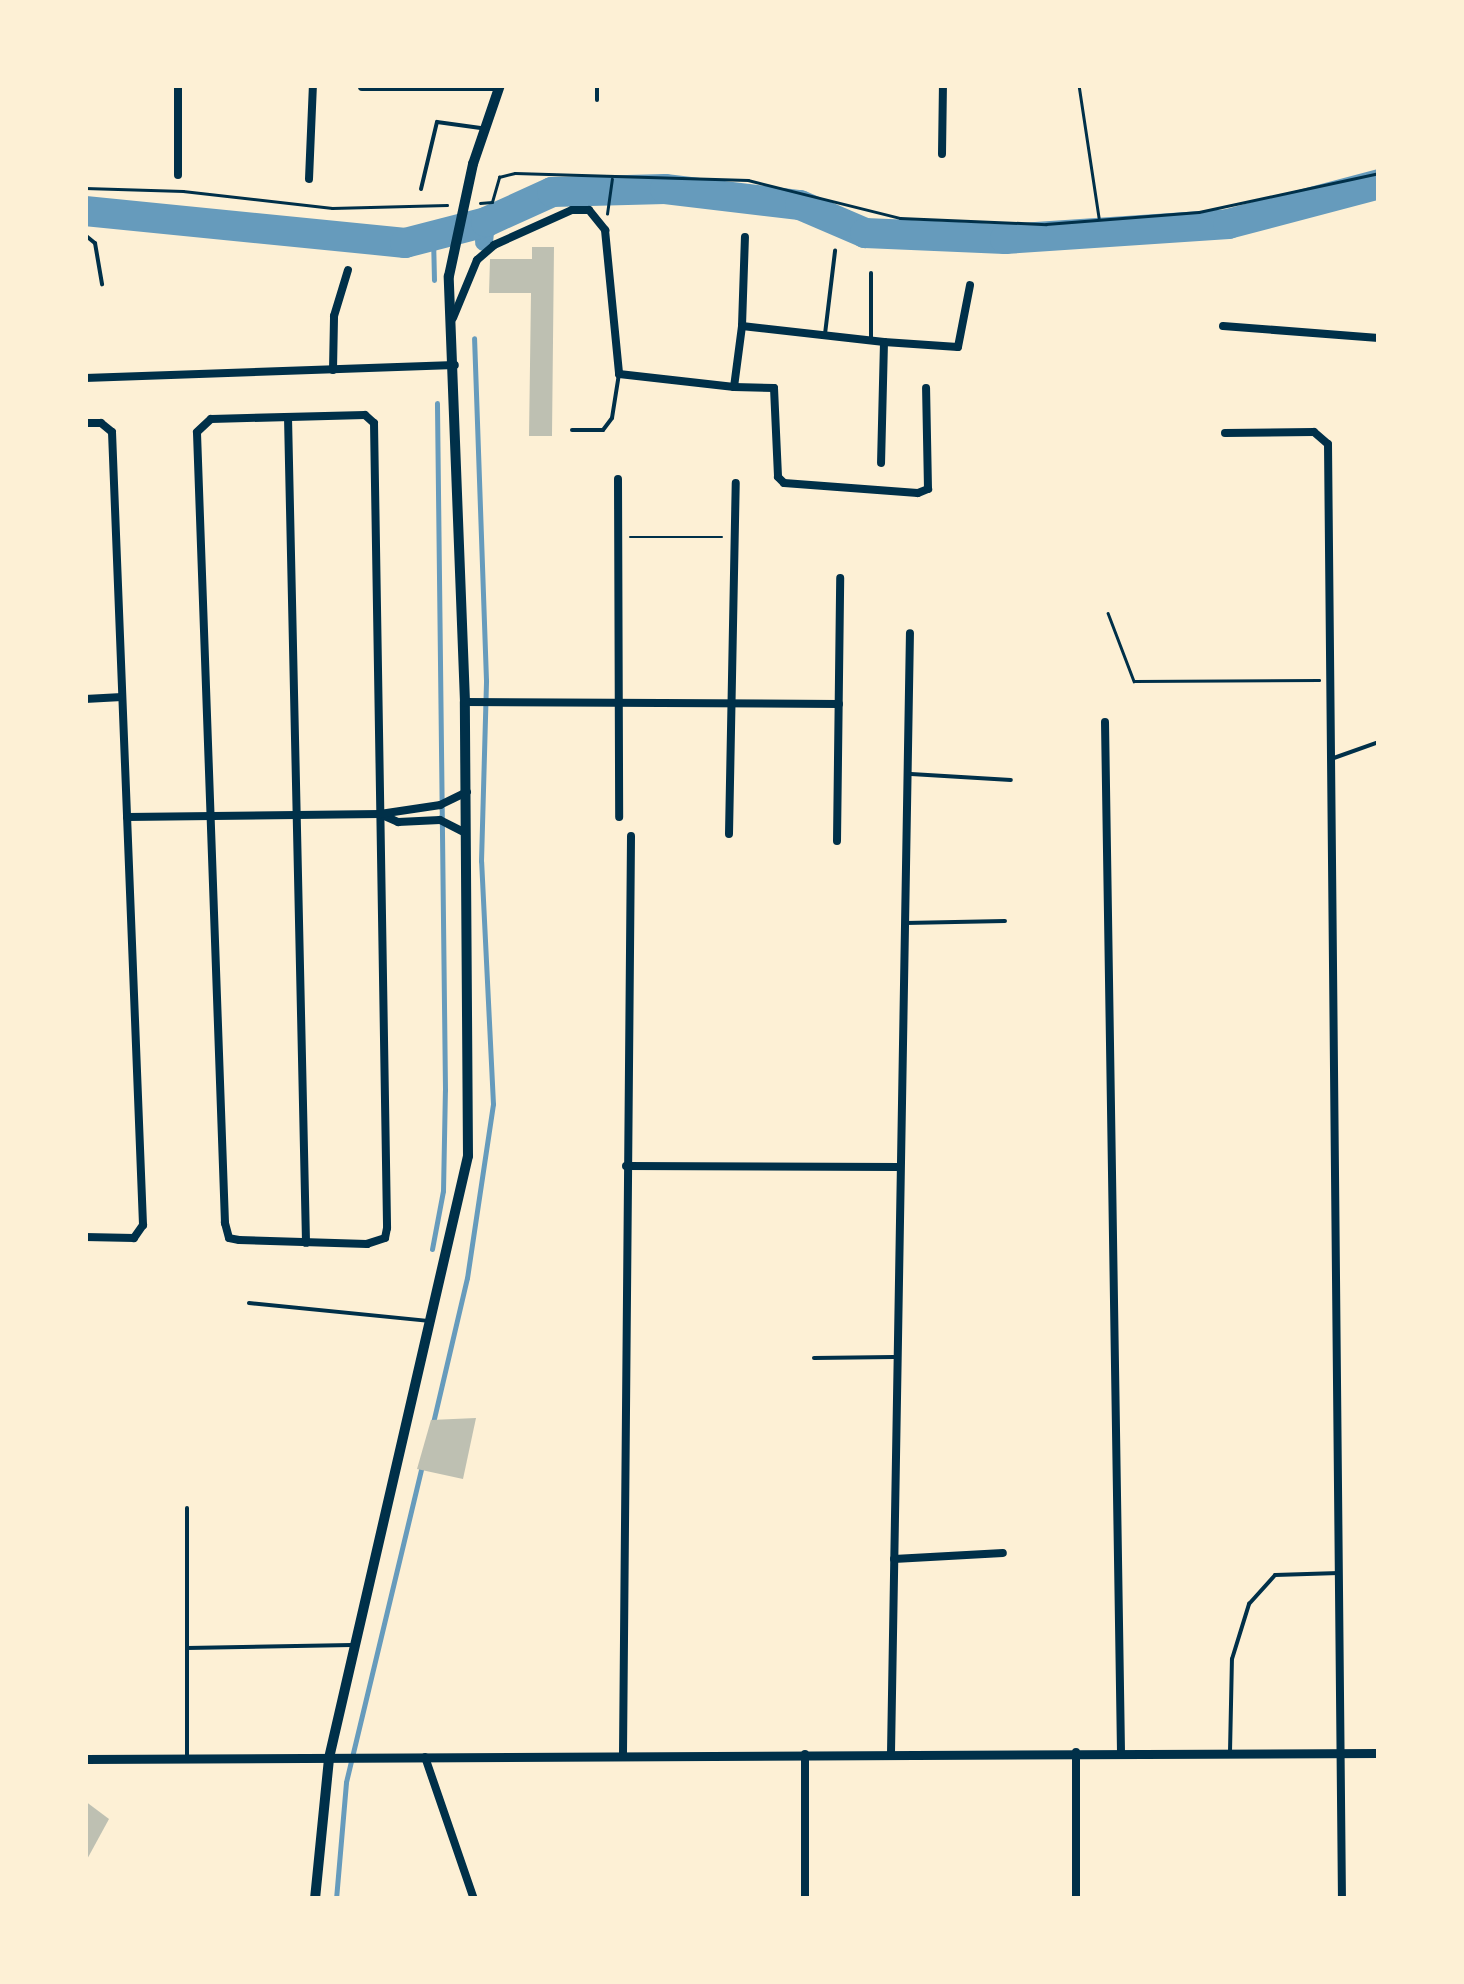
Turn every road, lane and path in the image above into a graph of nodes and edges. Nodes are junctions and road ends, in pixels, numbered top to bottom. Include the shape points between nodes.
1 (178, 85) edge
2 (313, 85) edge
3 (597, 85) edge
4 (943, 85) edge
5 (1079, 85) edge
6 (499, 86) edge
7 (362, 87) edge
8 (597, 100) dead end
9 (484, 128) junction
10 (942, 154) dead end
11 (1379, 172) edge
12 (178, 175) dead end
13 (612, 177) junction
14 (309, 178) dead end
15 (85, 188) edge
16 (421, 190) dead end
17 (465, 204) dead end
18 (452, 205) dead end
19 (612, 210) dead end
20 (1099, 220) junction
21 (85, 235) edge
22 (745, 238) dead end
23 (835, 252) dead end
24 (348, 270) dead end
25 (871, 273) dead end
26 (102, 284) dead end
27 (970, 285) dead end
28 (451, 322) junction
29 (742, 326) junction
30 (1223, 326) dead end
31 (825, 334) junction
32 (1379, 338) edge
33 (871, 340) junction
34 (884, 342) junction
35 (455, 365) junction
36 (333, 370) junction
37 (619, 374) junction
38 (85, 378) edge
39 (734, 386) junction
40 (926, 388) dead end
41 (288, 417) junction
42 (85, 424) edge
43 (572, 430) dead end
44 (1226, 433) dead end
45 (881, 463) dead end
46 (618, 479) dead end
47 (736, 483) dead end
48 (618, 537) junction
49 (735, 537) junction
50 (840, 578) dead end
51 (1108, 613) dead end
52 (910, 633) dead end
53 (1330, 680) junction
54 (122, 697) junction
55 (85, 699) edge
56 (471, 702) junction
57 (618, 702) junction
58 (732, 704) junction
59 (839, 704) junction
60 (1105, 722) dead end
61 (1379, 742) edge
62 (1331, 759) junction
63 (907, 774) junction
64 (1011, 780) dead end
65 (467, 792) junction
66 (380, 814) junction
67 (212, 816) junction
68 (297, 816) junction
69 (127, 817) junction
70 (619, 817) dead end
71 (468, 834) junction
72 (729, 834) dead end
73 (631, 836) dead end
74 (837, 841) dead end
75 (1005, 921) dead end
76 (904, 923) junction
77 (626, 1166) junction
78 (900, 1168) junction
79 (85, 1237) edge
80 (306, 1242) junction
81 (250, 1303) dead end
82 (433, 1321) junction
83 (897, 1357) junction
84 (814, 1358) dead end
85 (187, 1508) dead end
86 (1003, 1554) dead end
87 (894, 1559) junction
88 (1339, 1573) junction
89 (356, 1645) junction
90 (187, 1648) junction
91 (1076, 1752) junction
92 (1121, 1752) junction
93 (1230, 1752) junction
94 (891, 1753) junction
95 (1379, 1753) edge
96 (622, 1754) junction
97 (805, 1754) junction
98 (1341, 1754) junction
99 (187, 1757) junction
100 (425, 1757) junction
101 (329, 1758) junction
102 (85, 1760) edge
103 (316, 1899) edge
104 (474, 1899) edge
105 (805, 1899) edge
106 (1076, 1899) edge
107 (1342, 1899) edge

1 - 12 street
2 - 14 street
3 - 8 lane
4 - 10 street
5 - 20 path
6 - 7 street
6 - 9 main road
9 - 16 lane via 437,122
9 - 28 main road via 450,256
11 - 20 path via 1199,212
13 - 17 path via 498,177 492,202
13 - 19 path
13 - 20 path via 748,180 900,218
15 - 18 path via 332,208
21 - 26 lane via 95,243
22 - 29 street
23 - 31 lane
24 - 36 street via 334,316
25 - 33 lane
27 - 34 street via 958,348
28 - 35 main road
28 - 37 street via 477,260 494,245 572,210 589,210 606,230
29 - 31 street
29 - 39 street
30 - 32 street
31 - 33 street
33 - 34 street
34 - 45 street
35 - 36 street
35 - 56 main road
36 - 38 street
37 - 39 street
37 - 43 lane via 612,418 603,430
39 - 40 street via 774,388 778,477 784,483 918,492 928,489
41 - 66 street via 365,415 374,423
41 - 67 street via 212,419 197,432
41 - 68 street
42 - 54 street via 102,423 112,432
44 - 53 street via 1314,432 1328,444
46 - 48 street
47 - 49 street
48 - 49 path
48 - 57 street
49 - 58 street
50 - 59 street
51 - 53 path via 1134,681
52 - 63 street
53 - 62 street
54 - 55 street
54 - 69 street
56 - 57 street
56 - 65 main road
57 - 58 street
57 - 70 street
58 - 59 street
58 - 72 street
59 - 74 street
60 - 92 street
61 - 62 lane
62 - 88 street
63 - 64 lane
63 - 76 street
65 - 66 street via 440,805
65 - 71 main road
66 - 68 street
66 - 71 street via 398,822 440,820
66 - 80 street via 386,1228 384,1238 367,1244
67 - 68 street
67 - 69 street
67 - 80 street via 226,1233 239,1240
68 - 80 street
69 - 79 street via 143,1224 134,1238
71 - 82 main road via 470,1124 462,1196
73 - 77 street
75 - 76 lane
76 - 78 street
77 - 78 street
77 - 96 street
78 - 83 street
81 - 82 lane
82 - 89 main road
83 - 84 lane
83 - 87 street
85 - 90 lane
86 - 87 street
87 - 94 street
88 - 93 lane via 1275,1575 1249,1604 1232,1659
88 - 98 street
89 - 90 lane
89 - 101 main road
90 - 99 lane
91 - 92 street
91 - 94 street
91 - 106 street
92 - 93 street
93 - 98 street
94 - 97 street
95 - 98 street
96 - 97 street
96 - 100 street
97 - 105 street
98 - 107 street
99 - 101 street
99 - 102 street
100 - 101 street
100 - 104 street
101 - 103 main road

